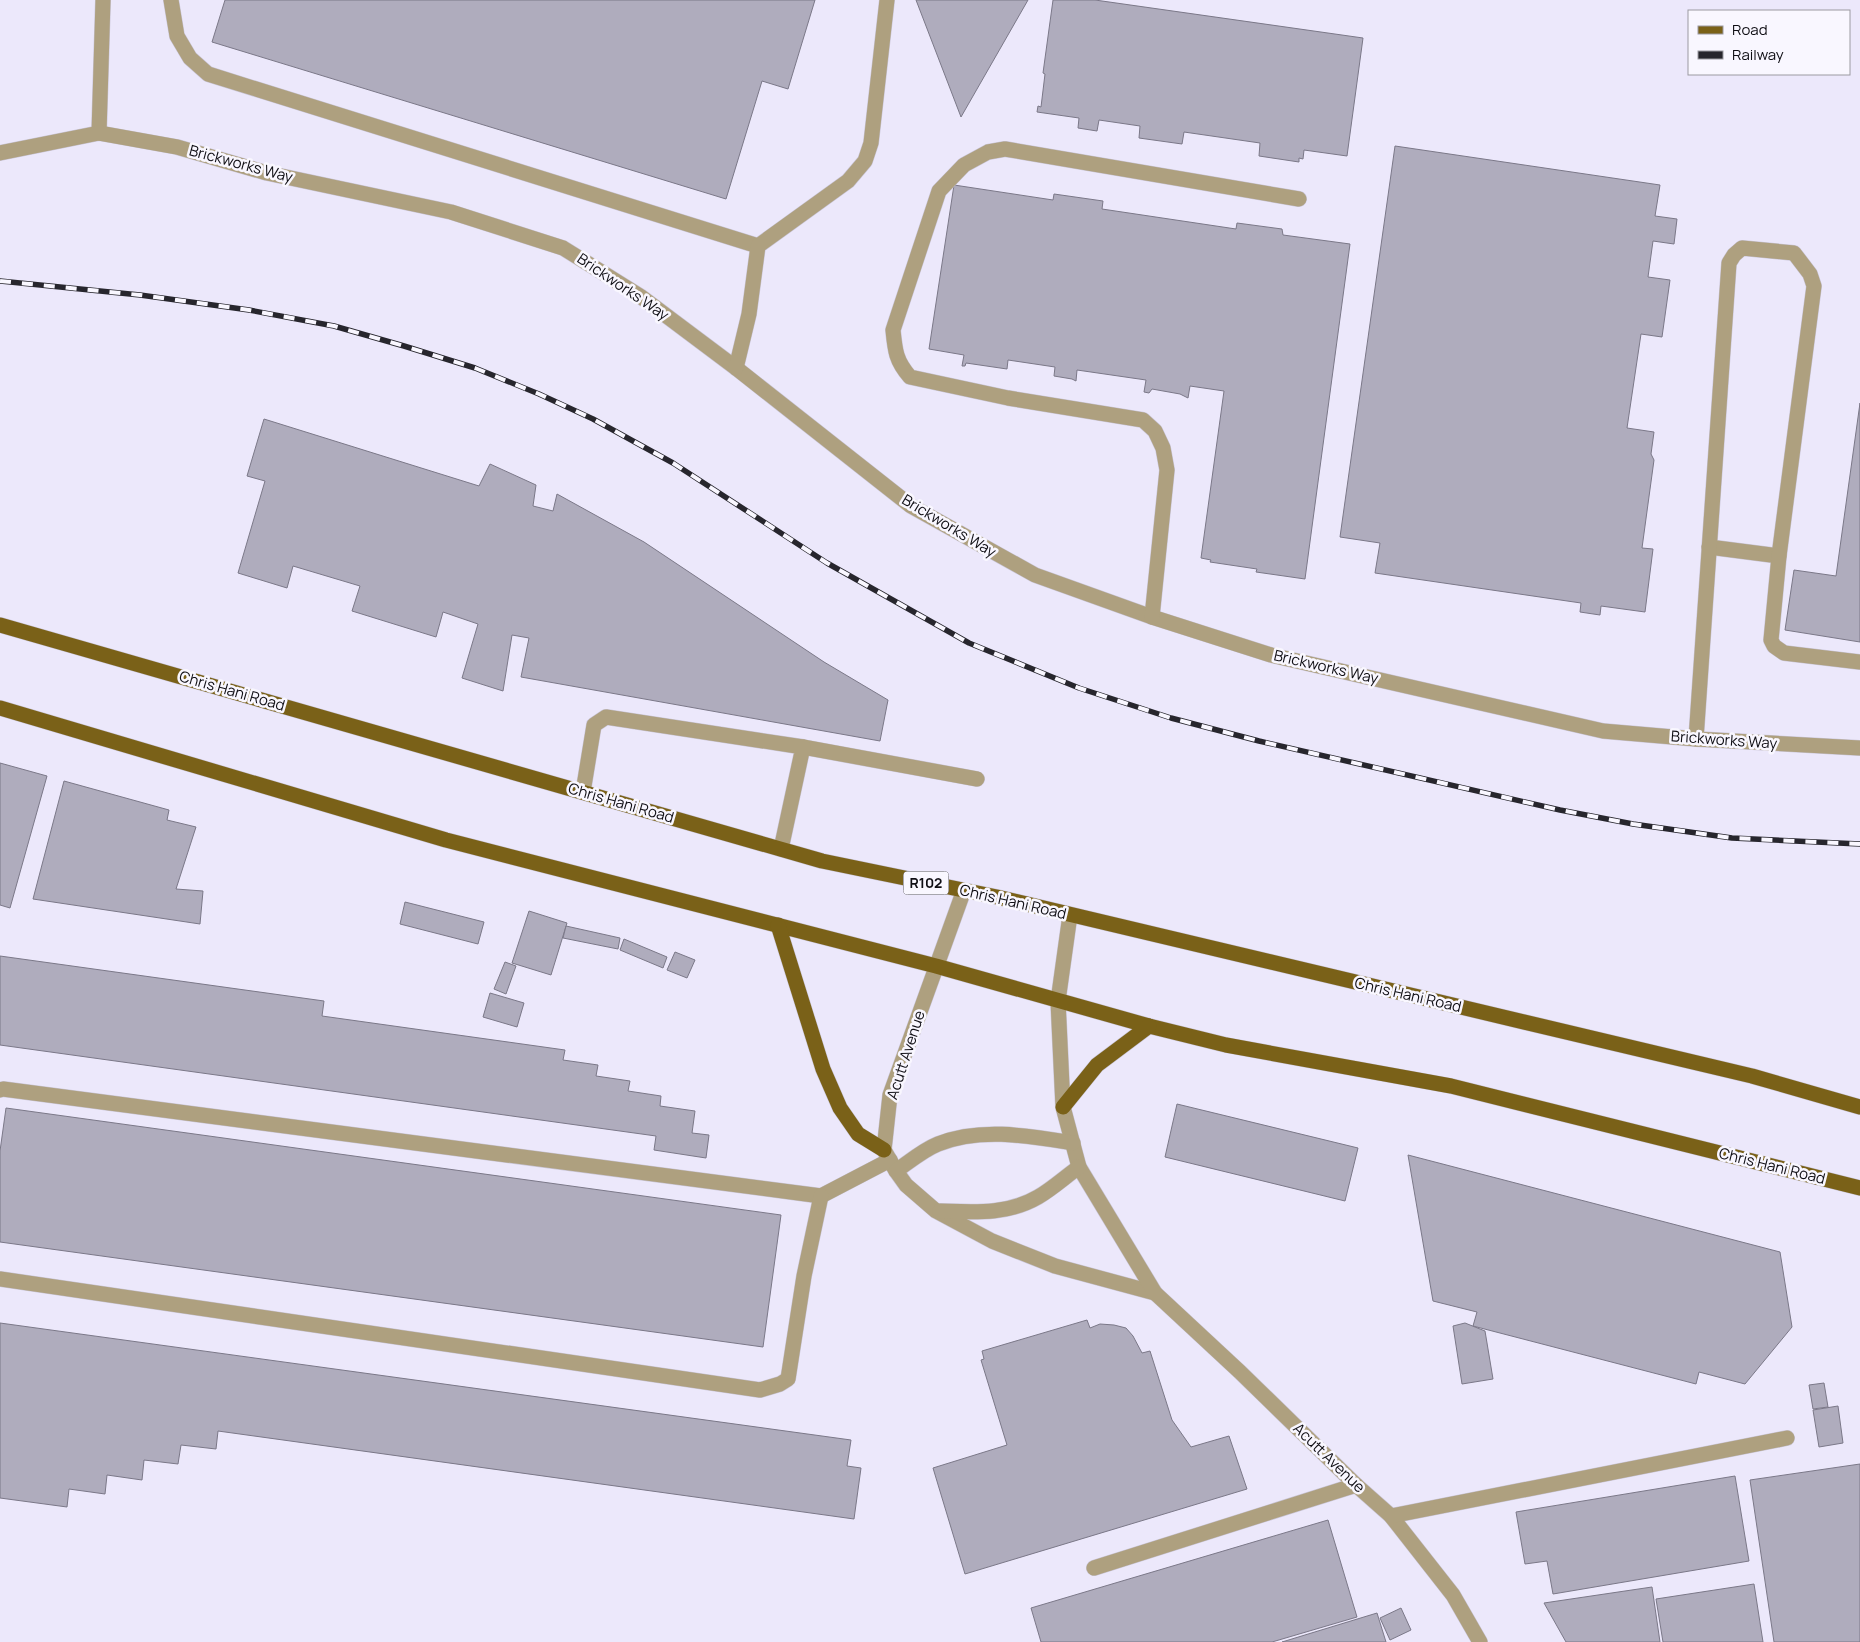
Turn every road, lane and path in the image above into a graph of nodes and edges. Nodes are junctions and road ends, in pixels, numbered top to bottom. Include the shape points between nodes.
1 (104, 0) edge
2 (171, 0) edge
3 (887, 0) edge
4 (99, 133) junction
5 (0, 153) edge
6 (1299, 198) dead end
7 (758, 246) junction
8 (736, 368) junction
9 (1710, 547) junction
10 (1779, 556) junction
11 (1152, 617) junction
12 (0, 625) edge
13 (1860, 662) edge
14 (0, 708) edge
15 (1696, 739) junction
16 (803, 747) junction
17 (1860, 748) edge
18 (977, 779) dead end
19 (583, 792) junction
20 (781, 849) junction
21 (964, 890) junction
22 (1070, 915) junction
23 (778, 925) junction
24 (936, 966) junction
25 (1058, 1001) junction
26 (1149, 1026) junction
27 (0, 1090) edge
28 (1063, 1107) junction
29 (1860, 1107) edge
30 (1072, 1143) junction
31 (890, 1160) junction
32 (1078, 1168) junction
33 (1860, 1188) edge
34 (821, 1196) junction
35 (936, 1211) junction
36 (0, 1279) edge
37 (1155, 1293) junction
38 (1787, 1438) dead end
39 (1356, 1486) junction
40 (1391, 1516) junction
41 (1094, 1568) dead end
42 (1480, 1642) edge

1 - 4 street
2 - 7 street via 177,36 190,58 208,74
3 - 7 street via 871,143 865,161 848,181
4 - 5 street, Brickworks Way
4 - 8 street, Brickworks Way via 177,147 267,173 451,212 563,248 640,296
6 - 11 street via 1005,148 988,152 964,165 939,192 893,330 895,353 901,367 910,378 1143,420 1155,431 1163,448 1167,470
7 - 8 street via 749,314
8 - 11 street, Brickworks Way via 911,506 1034,575
9 - 10 street
9 - 10 street via 1729,263 1742,248 1794,253 1810,274 1814,286
9 - 15 street
10 - 13 street via 1771,640 1774,646 1784,653
11 - 15 street, Brickworks Way via 1271,655 1593,728
12 - 19 main road, Chris Hani Road / R102
14 - 23 main road, Chris Hani Road via 446,840
15 - 17 street, Brickworks Way
16 - 18 street
16 - 19 street via 606,717 594,725
16 - 20 street
19 - 20 main road, Chris Hani Road / R102
20 - 21 main road, Chris Hani Road / R102 via 822,861
21 - 22 main road, Chris Hani Road / R102
21 - 24 street, Acutt Avenue
22 - 25 street, Acutt Avenue
22 - 29 main road, Chris Hani Road / R102 via 1752,1076
23 - 24 main road, Chris Hani Road
23 - 31 main road via 824,1069 840,1108 858,1134
24 - 25 main road, Chris Hani Road
24 - 31 street, Acutt Avenue via 890,1095
25 - 26 main road, Chris Hani Road
25 - 28 street, Acutt Avenue
26 - 28 main road via 1098,1065
26 - 33 main road, Chris Hani Road via 1226,1045 1451,1086
27 - 34 street
28 - 30 street, Acutt Avenue
30 - 31 street via 1024,1135 978,1135 936,1144
30 - 32 street, Acutt Avenue
31 - 34 street
31 - 35 street, Acutt Avenue via 906,1186
32 - 35 street via 1038,1197 1010,1209
32 - 37 street, Acutt Avenue
34 - 36 street via 804,1276 788,1379 760,1390
35 - 37 street, Acutt Avenue via 992,1241 1055,1266
37 - 39 street, Acutt Avenue
38 - 40 street
39 - 40 street, Acutt Avenue
39 - 41 street
40 - 42 street, Acutt Avenue via 1453,1595

